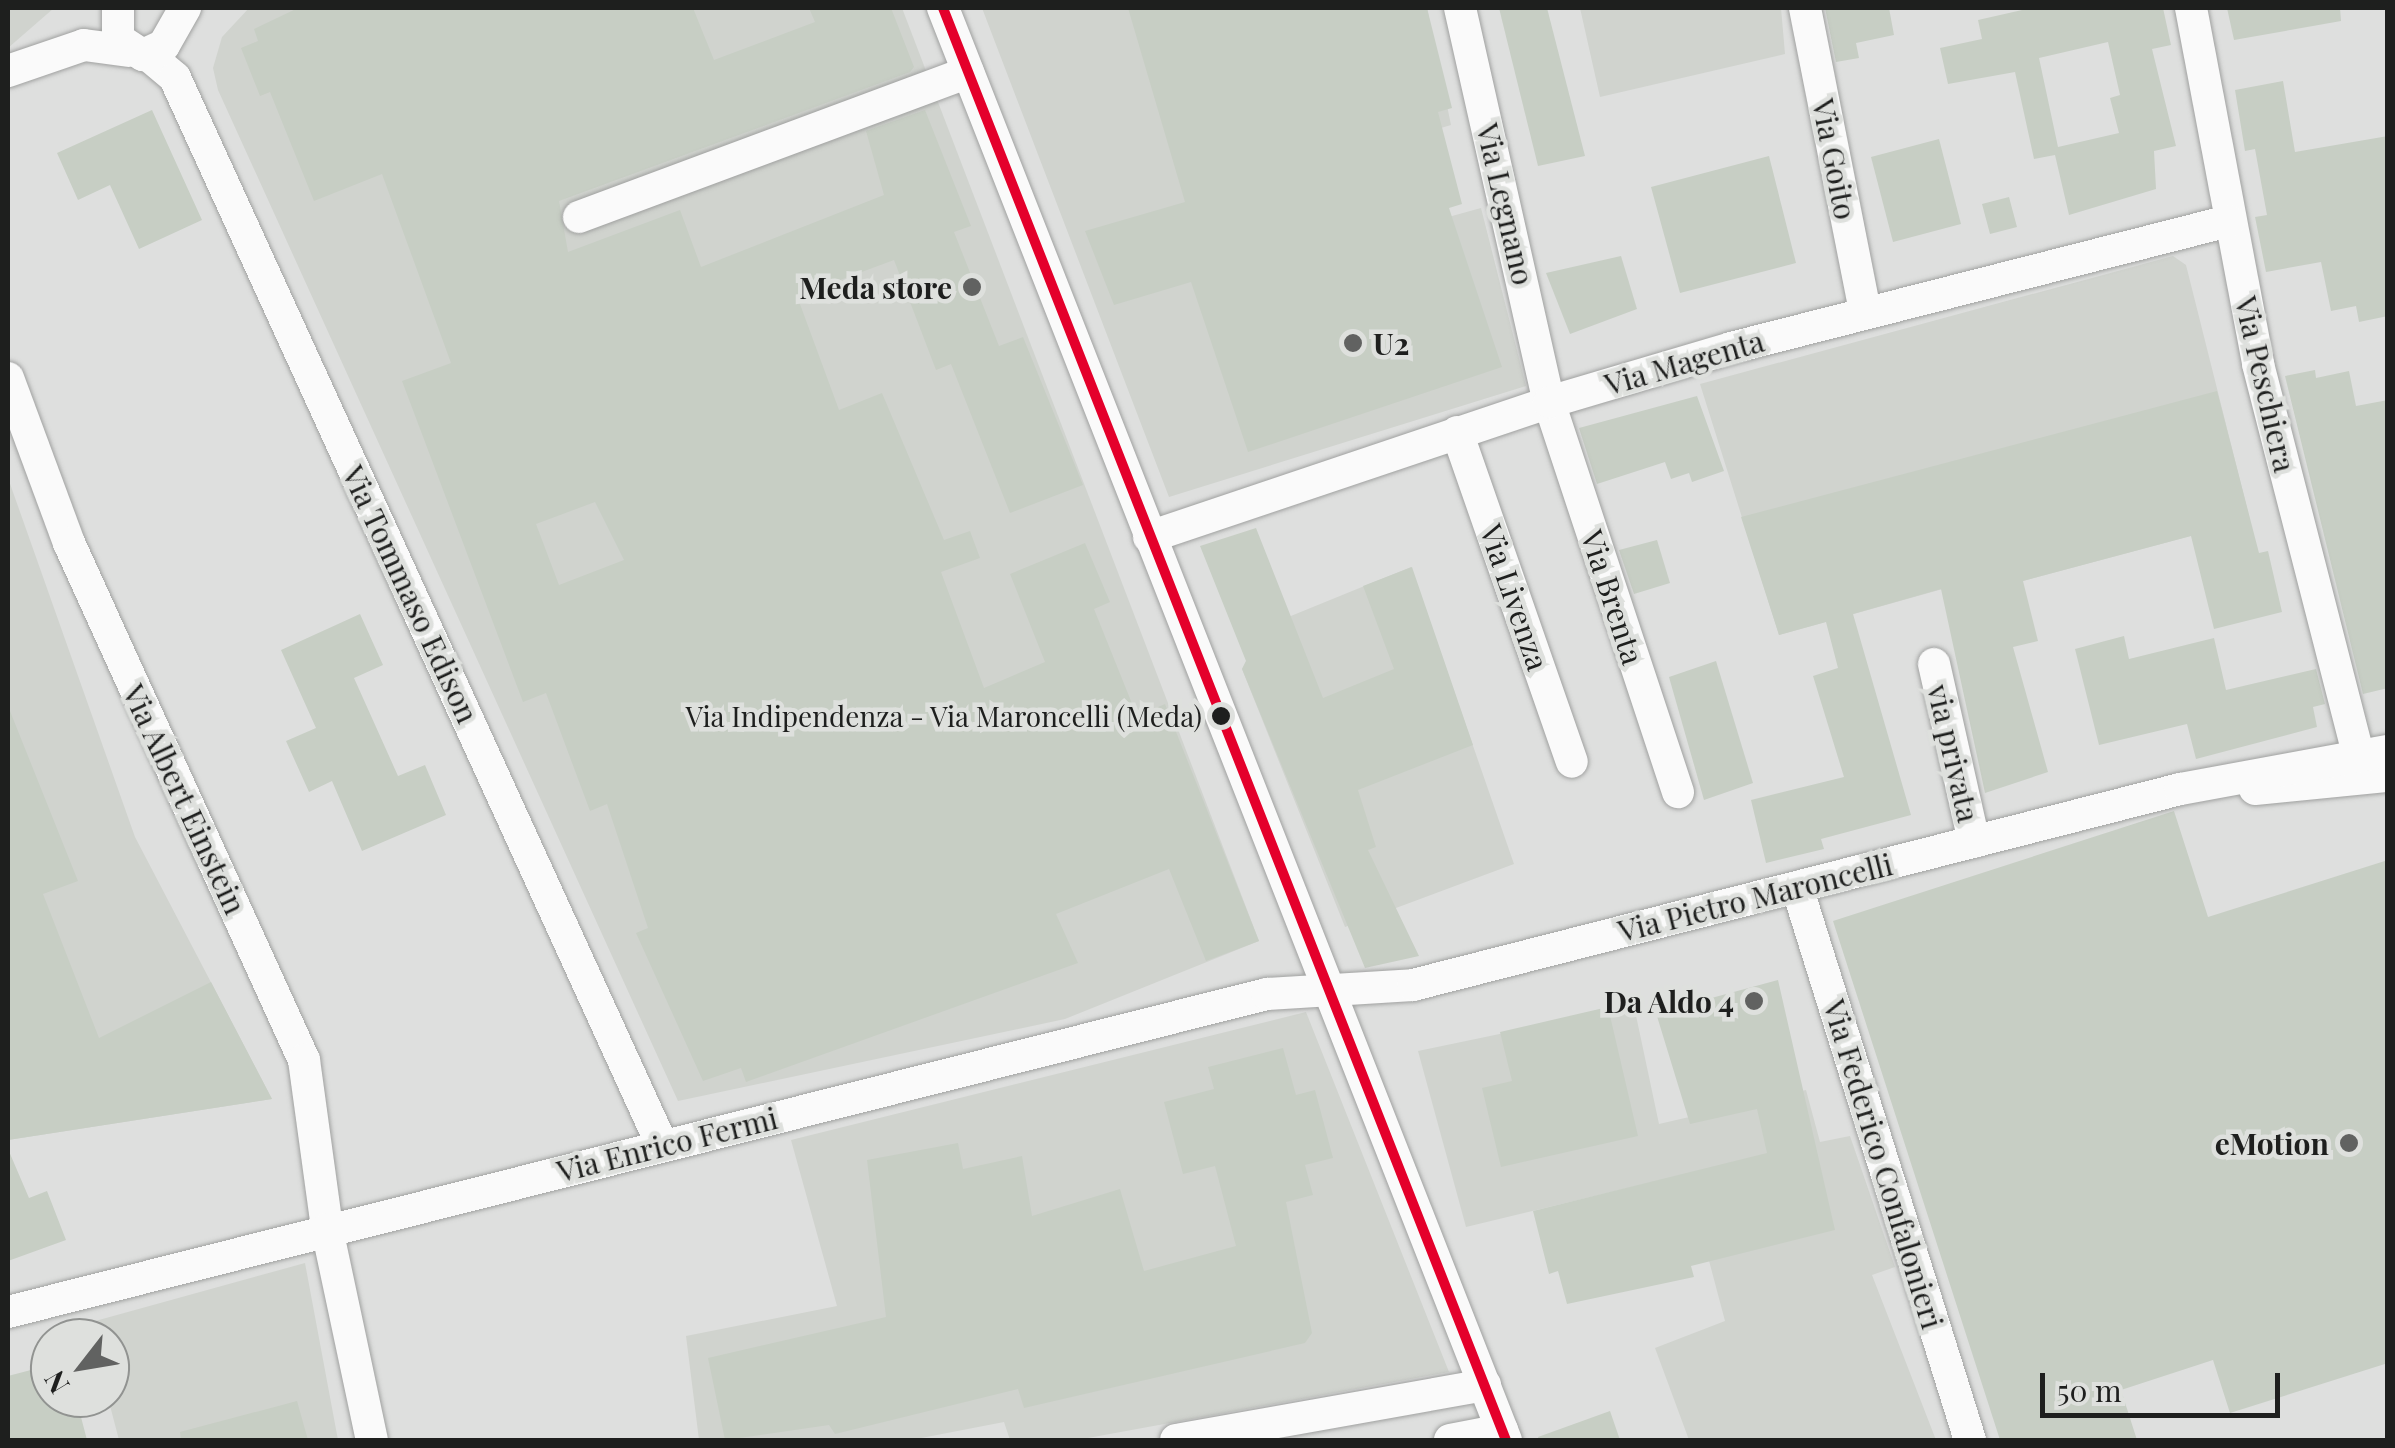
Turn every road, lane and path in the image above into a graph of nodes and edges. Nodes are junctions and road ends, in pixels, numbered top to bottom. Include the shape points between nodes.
1 (99, 8) edge
2 (118, 8) edge
3 (184, 8) edge
4 (944, 8) edge
5 (1460, 8) edge
6 (1804, 8) edge
7 (2192, 8) edge
8 (62, 50) junction
9 (138, 53) junction
10 (8, 70) edge
11 (968, 72) junction
12 (579, 217) dead end
13 (2228, 221) junction
14 (1865, 310) junction
15 (8, 378) edge
16 (1549, 402) junction
17 (1457, 432) junction
18 (1149, 538) junction
19 (1934, 664) dead end
20 (2373, 754) edge
21 (1572, 762) dead end
22 (2388, 776) edge
23 (2180, 789) junction
24 (1678, 792) dead end
25 (1974, 842) junction
26 (1798, 887) junction
27 (1328, 988) junction
28 (662, 1145) junction
29 (327, 1229) junction
30 (8, 1312) edge
31 (1485, 1385) junction
32 (1504, 1436) edge
33 (372, 1440) edge
34 (1176, 1440) edge
35 (1450, 1440) edge
36 (1970, 1440) edge

1 - 8 street
2 - 9 street via 117,34
3 - 9 street via 164,45
4 - 11 street
5 - 16 street, Via Legnano
6 - 14 street, Via Goito
7 - 13 street, Via Peschiera
8 - 9 street via 108,45
8 - 10 street
9 - 28 street, Via Tommaso Edison via 175,78
11 - 12 street
11 - 18 street
13 - 14 street, Via Magenta
13 - 20 street, Via Peschiera via 2258,364
14 - 16 street, Via Magenta
15 - 29 street, Via Albert Einstein via 68,543 304,1060
16 - 17 street, Via Magenta
16 - 24 street, Via Brenta
17 - 18 street, Via Magenta
17 - 21 street, Via Livenza
18 - 27 street
19 - 25 street, via privata
20 - 23 street, Via Pietro Maroncelli
22 - 23 street, Via Pietro Maroncelli via 2278,790
23 - 25 street, Via Pietro Maroncelli
25 - 26 street, Via Pietro Maroncelli
26 - 27 street, Via Pietro Maroncelli via 1413,985 1376,992
26 - 36 street, Via Federico Confalonieri
27 - 28 street, Via Enrico Fermi via 1267,994
27 - 31 street
28 - 29 street, Via Enrico Fermi
29 - 30 street, Via Enrico Fermi
29 - 33 street, Via Albert Einstein
31 - 32 street
31 - 34 street
32 - 35 street

